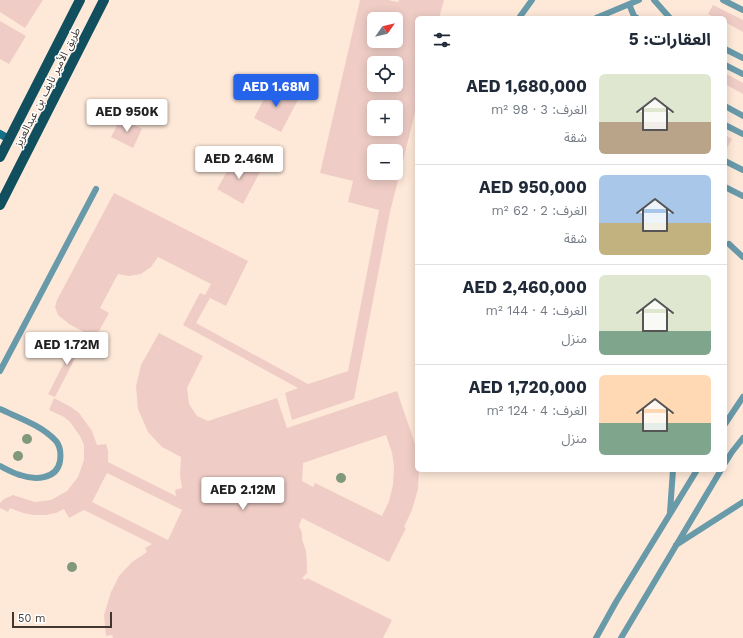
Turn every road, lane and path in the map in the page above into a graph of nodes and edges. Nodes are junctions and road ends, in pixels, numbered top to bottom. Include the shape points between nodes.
1 (79, 0) edge
2 (104, 0) edge
3 (110, 0) edge
4 (532, 0) edge
5 (639, 0) edge
6 (654, 0) edge
7 (723, 0) edge
8 (629, 4) junction
9 (743, 10) edge
10 (520, 16) edge
11 (601, 16) edge
12 (634, 16) edge
13 (668, 16) edge
14 (93, 21) junction
15 (727, 50) edge
16 (743, 58) edge
17 (727, 66) edge
18 (743, 74) edge
19 (727, 107) edge
20 (743, 116) edge
21 (727, 126) edge
22 (0, 134) edge
23 (743, 134) edge
24 (10, 139) junction
25 (0, 157) edge
26 (727, 162) edge
27 (743, 170) edge
28 (727, 188) edge
29 (96, 189) dead end
30 (743, 196) edge
31 (0, 205) edge
32 (729, 244) dead end
33 (743, 257) edge
34 (0, 372) edge
35 (743, 397) edge
36 (0, 409) edge
37 (727, 421) edge
38 (743, 438) edge
39 (727, 460) edge
40 (0, 466) edge
41 (673, 472) edge
42 (696, 472) edge
43 (720, 472) edge
44 (743, 502) edge
45 (669, 516) junction
46 (675, 546) junction
47 (596, 638) edge
48 (621, 638) edge

1 - 24 main road, طريق الأمير نايف بن عبدالعزيز
2 - 14 main road, طريق الأمير نايف بن عبدالعزيز
3 - 14 street
4 - 10 lane
5 - 8 lane
6 - 13 lane
7 - 9 lane
8 - 11 lane
8 - 12 lane
14 - 31 main road, طريق الأمير نايف بن عبدالعزيز
15 - 16 lane
17 - 18 lane
19 - 20 lane
21 - 23 lane
22 - 24 street
24 - 25 main road, طريق الأمير نايف بن عبدالعزيز
26 - 27 lane
28 - 30 lane
29 - 34 lane
32 - 33 lane
35 - 37 lane
36 - 40 lane via 39,427 57,442 62,453 59,466 52,475 43,478 21,476
38 - 39 lane
41 - 45 lane
42 - 45 lane
43 - 46 lane
44 - 46 lane
45 - 47 lane
46 - 48 lane

